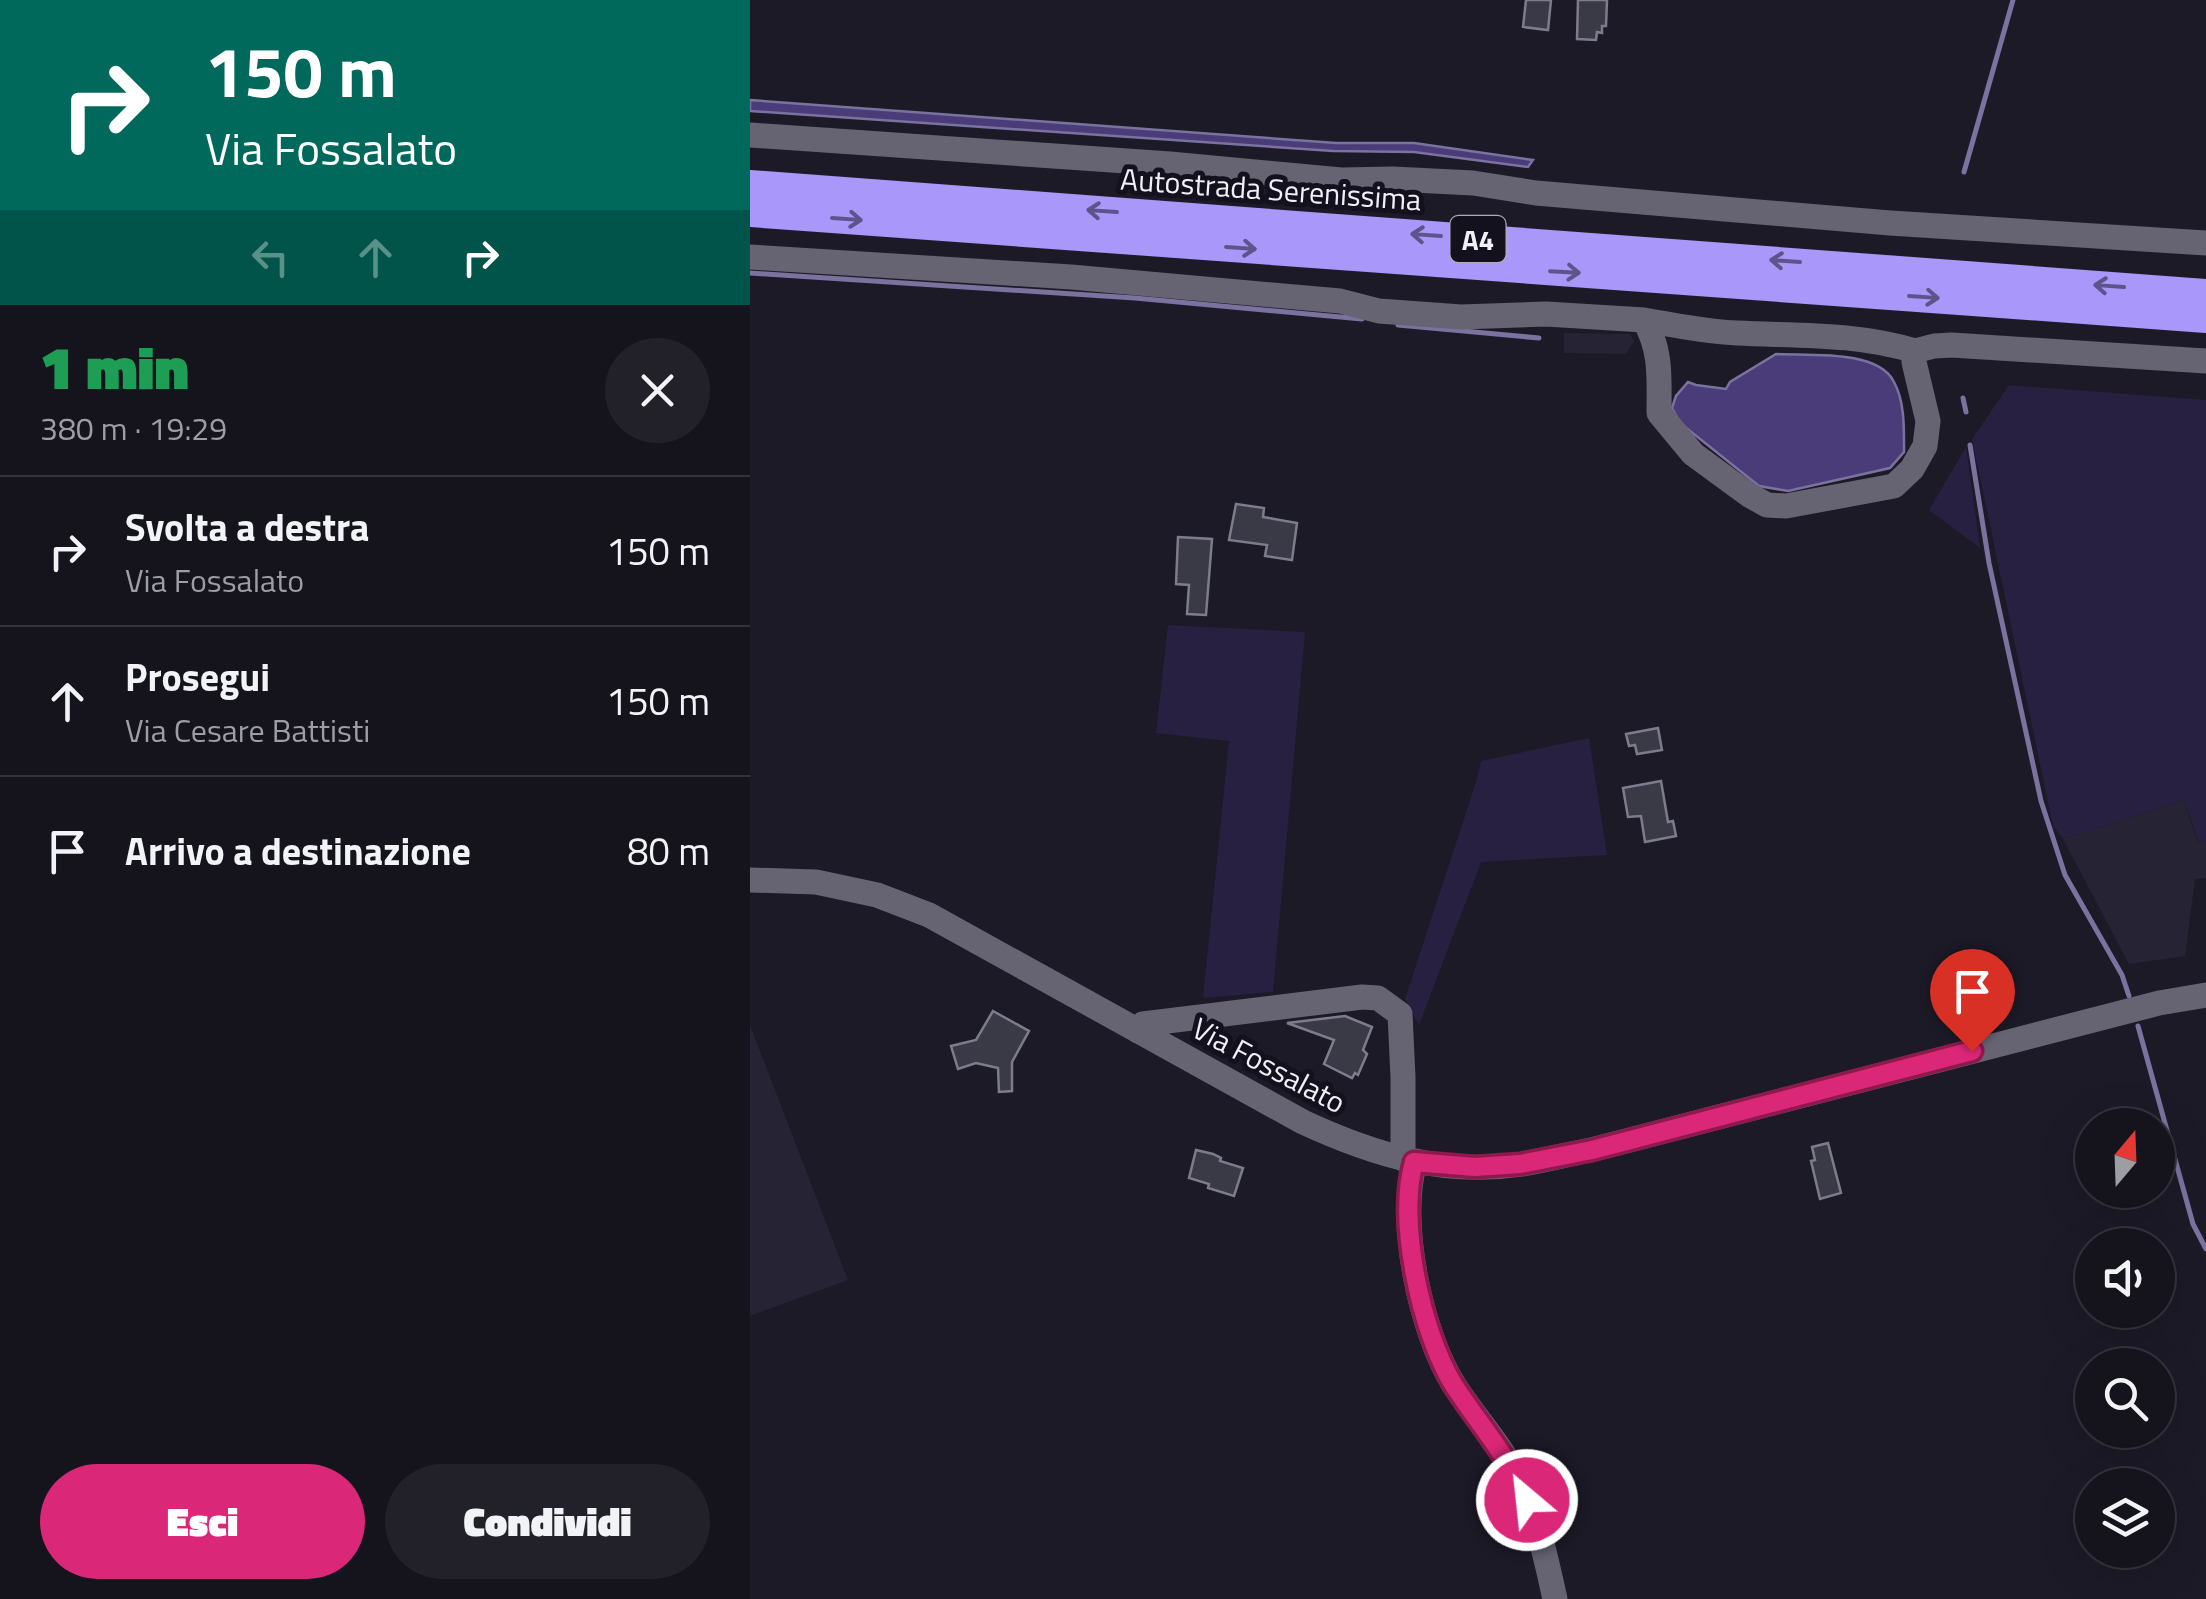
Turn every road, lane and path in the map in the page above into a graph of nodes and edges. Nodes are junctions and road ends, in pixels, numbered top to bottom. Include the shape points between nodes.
1 (750, 135) edge
2 (750, 185) edge
3 (750, 212) edge
4 (2206, 243) edge
5 (750, 258) edge
6 (2206, 294) edge
7 (2206, 318) edge
8 (1644, 320) junction
9 (1915, 351) junction
10 (2206, 361) edge
11 (750, 880) edge
12 (2206, 995) edge
13 (1138, 1031) junction
14 (1409, 1160) junction
15 (1555, 1599) edge

1 - 4 street
6 -> 2 highway, Autostrada Serenissima / A4
3 -> 7 highway, Autostrada Serenissima / A4
5 - 8 street via 1071,277 1461,317
8 - 9 street via 1733,333 1881,341
8 - 9 street via 1659,359 1659,414 1693,454 1768,505 1894,486 1912,469 1928,420
9 - 10 street via 1952,345
11 - 13 street, Via Fossalato via 816,882 878,895 928,915
12 - 14 street, Via Fossalato via 1592,1150 1475,1167
13 - 14 street, Via Fossalato via 1303,1122
13 - 14 street via 1142,1024 1378,998 1400,1014
14 - 15 street via 1408,1220 1422,1309 1454,1384 1518,1480 1536,1520

